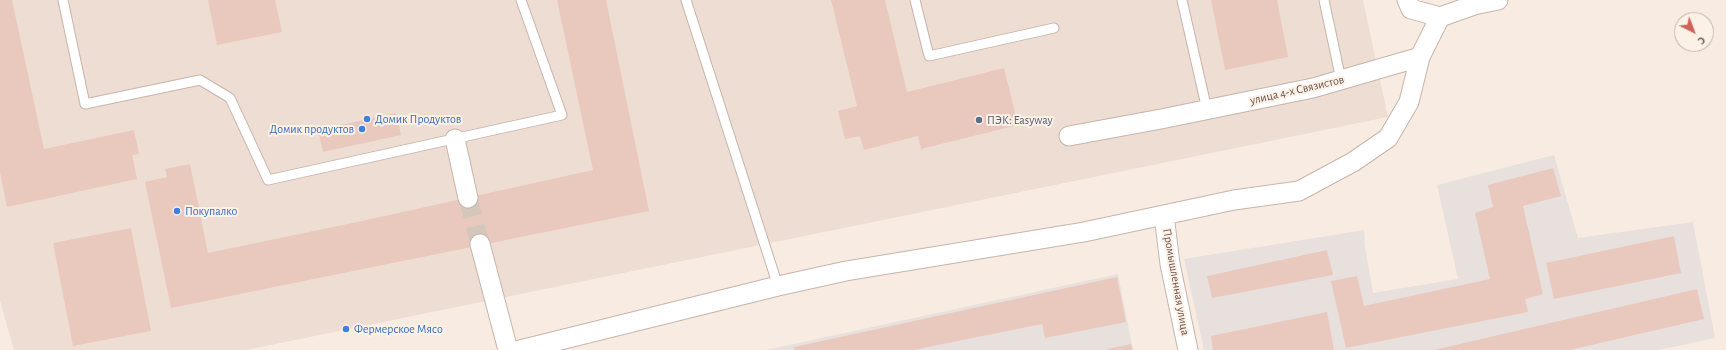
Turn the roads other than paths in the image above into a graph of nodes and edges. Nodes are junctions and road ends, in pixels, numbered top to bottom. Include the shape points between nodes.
1 (63, 0) edge
2 (521, 0) edge
3 (686, 0) edge
4 (915, 0) edge
5 (1182, 0) edge
6 (1324, 0) edge
7 (1407, 0) edge
8 (1498, 0) edge
9 (1440, 17) junction
10 (1054, 28) dead end
11 (1420, 57) junction
12 (1341, 80) junction
13 (1207, 110) junction
14 (1069, 136) dead end
15 (455, 139) junction
16 (468, 198) tunnel mouth
17 (1164, 215) junction
18 (480, 244) tunnel mouth
19 (778, 286) junction
20 (508, 350) edge
21 (520, 350) edge
22 (1188, 350) edge

1 - 15 lane via 86,104 200,80 230,98 268,180
2 - 15 lane via 562,115
3 - 19 lane
4 - 10 lane via 929,56
5 - 13 lane
6 - 12 lane
7 - 9 street via 1411,9
8 - 9 street
9 - 11 street
11 - 12 street, улица 4-х Связистов
11 - 17 street via 1409,102 1388,138 1353,162 1299,191 1234,200
12 - 13 street, улица 4-х Связистов
13 - 14 street, улица 4-х Связистов
15 - 16 street
17 - 19 street via 1084,232 846,271
17 - 22 street, Промышленная улица via 1170,264
18 - 20 street
19 - 21 street

